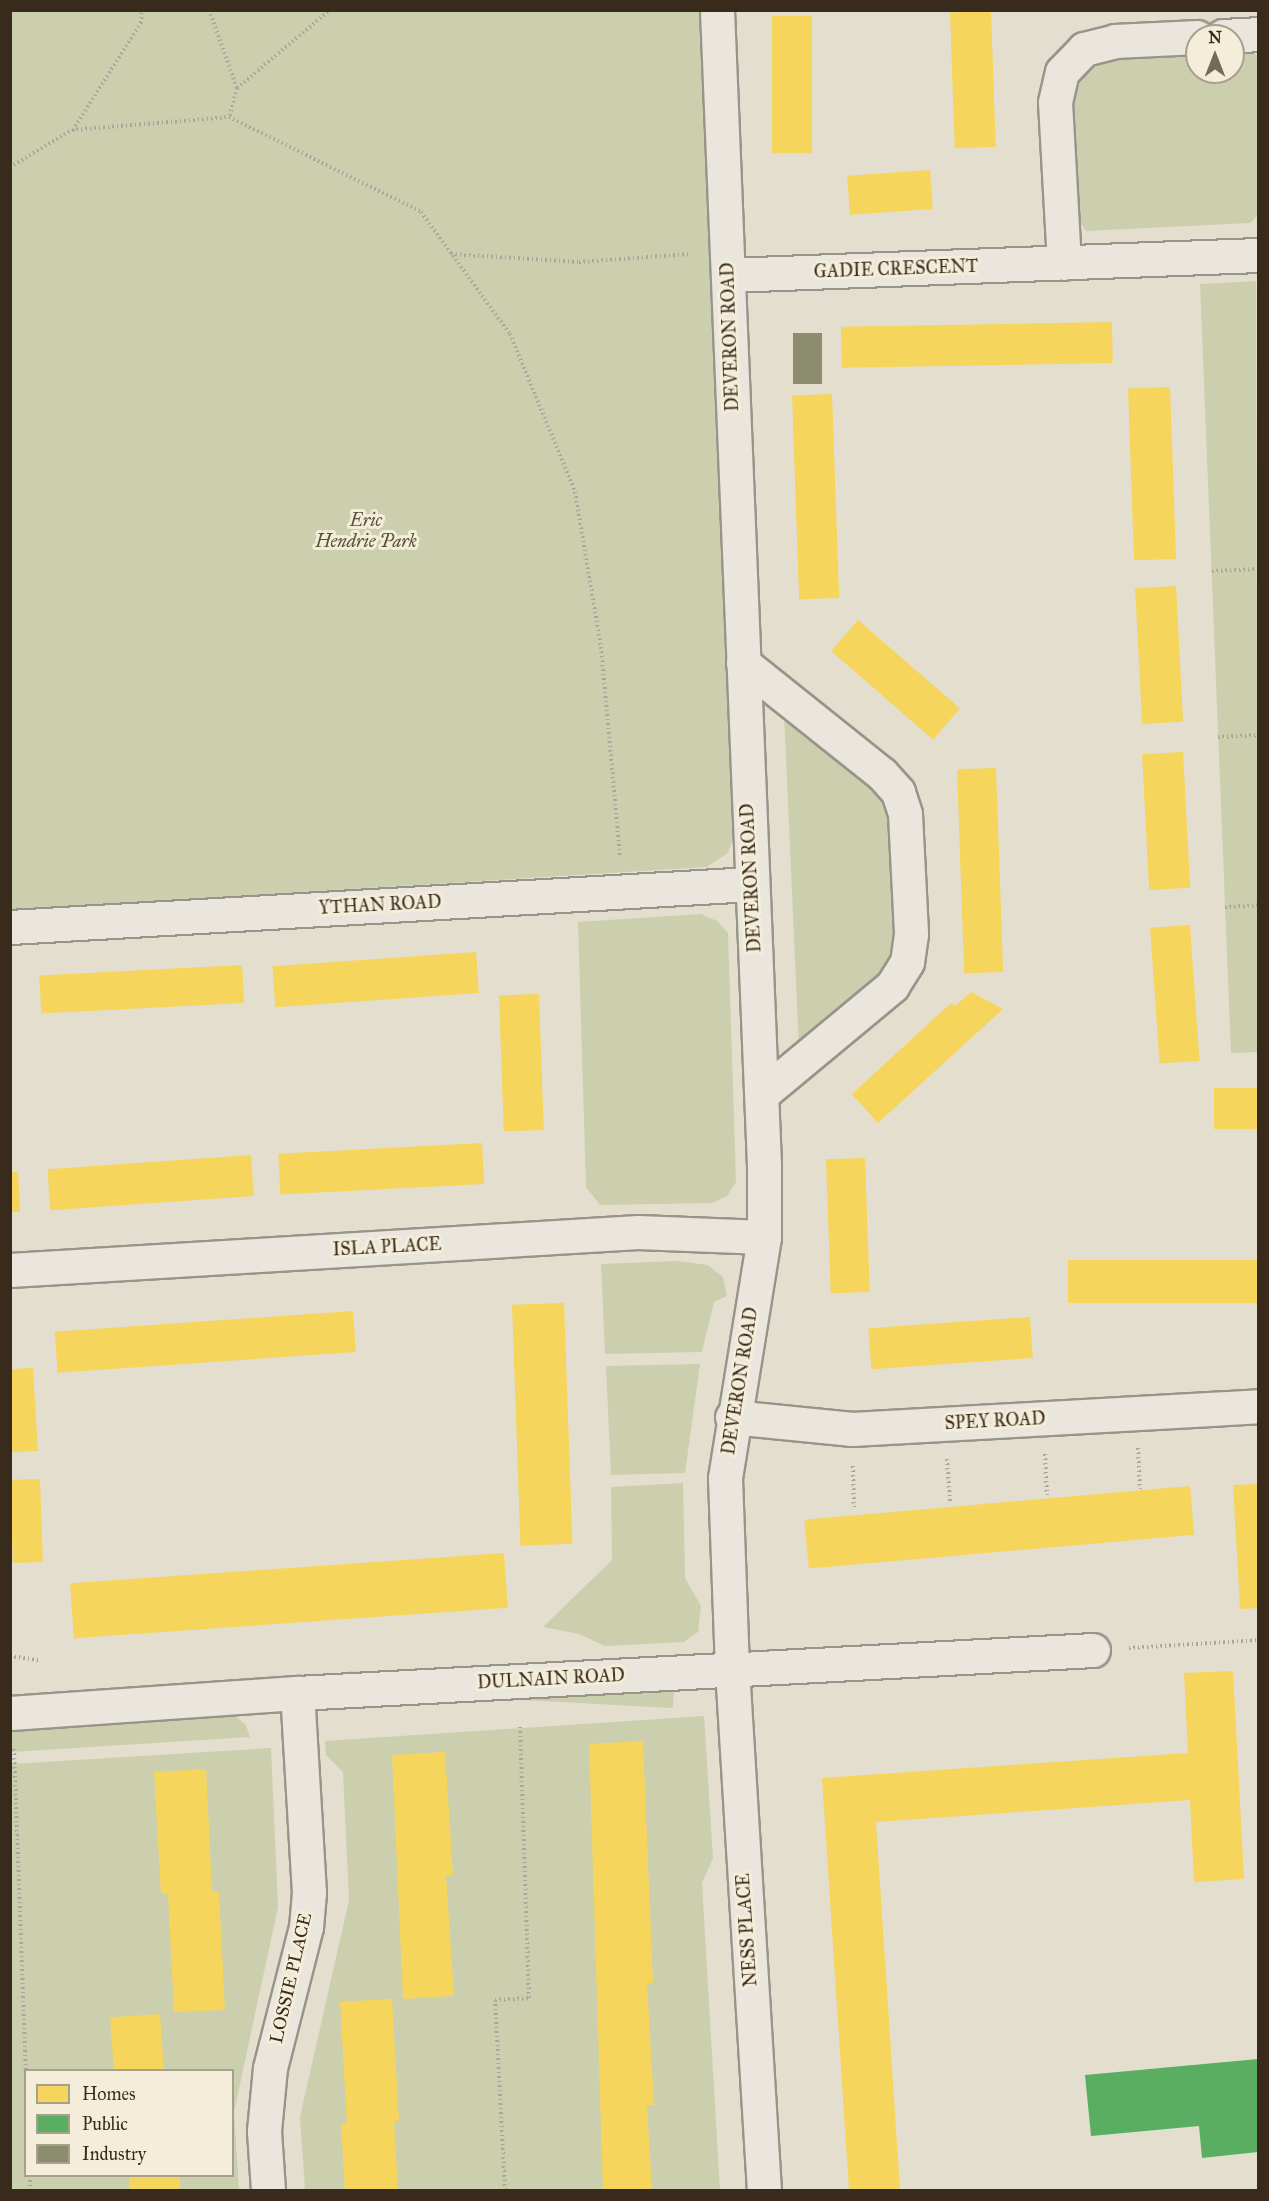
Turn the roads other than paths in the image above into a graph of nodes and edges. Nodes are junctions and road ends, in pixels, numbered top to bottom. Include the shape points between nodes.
1 (717, 10) edge
2 (1185, 38) edge
3 (1258, 255) edge
4 (728, 263) junction
5 (1064, 263) junction
6 (742, 663) junction
7 (750, 884) junction
8 (10, 927) edge
9 (762, 1094) junction
10 (764, 1237) junction
11 (10, 1270) edge
12 (1258, 1406) edge
13 (732, 1417) junction
14 (1093, 1650) road end
15 (732, 1669) junction
16 (297, 1693) junction
17 (11, 1713) edge
18 (268, 2190) edge
19 (764, 2190) edge

1 - 4 street, DEVERON ROAD
2 - 5 street via 1115,41 1084,49 1062,72 1055,102
3 - 5 street, GADIE CRESCENT
4 - 5 street, GADIE CRESCENT
4 - 6 street, DEVERON ROAD
6 - 7 street, DEVERON ROAD
6 - 9 street via 882,774 897,792 905,814 911,934 907,962 892,986
7 - 8 street, YTHAN ROAD
7 - 9 street, DEVERON ROAD
9 - 10 street, DEVERON ROAD
10 - 11 street, ISLA PLACE via 638,1232
10 - 13 street, DEVERON ROAD
12 - 13 street, SPEY ROAD via 852,1429
13 - 15 street, DEVERON ROAD via 724,1478
14 - 15 street, DULNAIN ROAD
15 - 16 street, DULNAIN ROAD
15 - 19 street, NESS PLACE
16 - 17 street, DULNAIN ROAD
16 - 18 street, LOSSIE PLACE via 309,1893 306,1927 270,2068 264,2131

